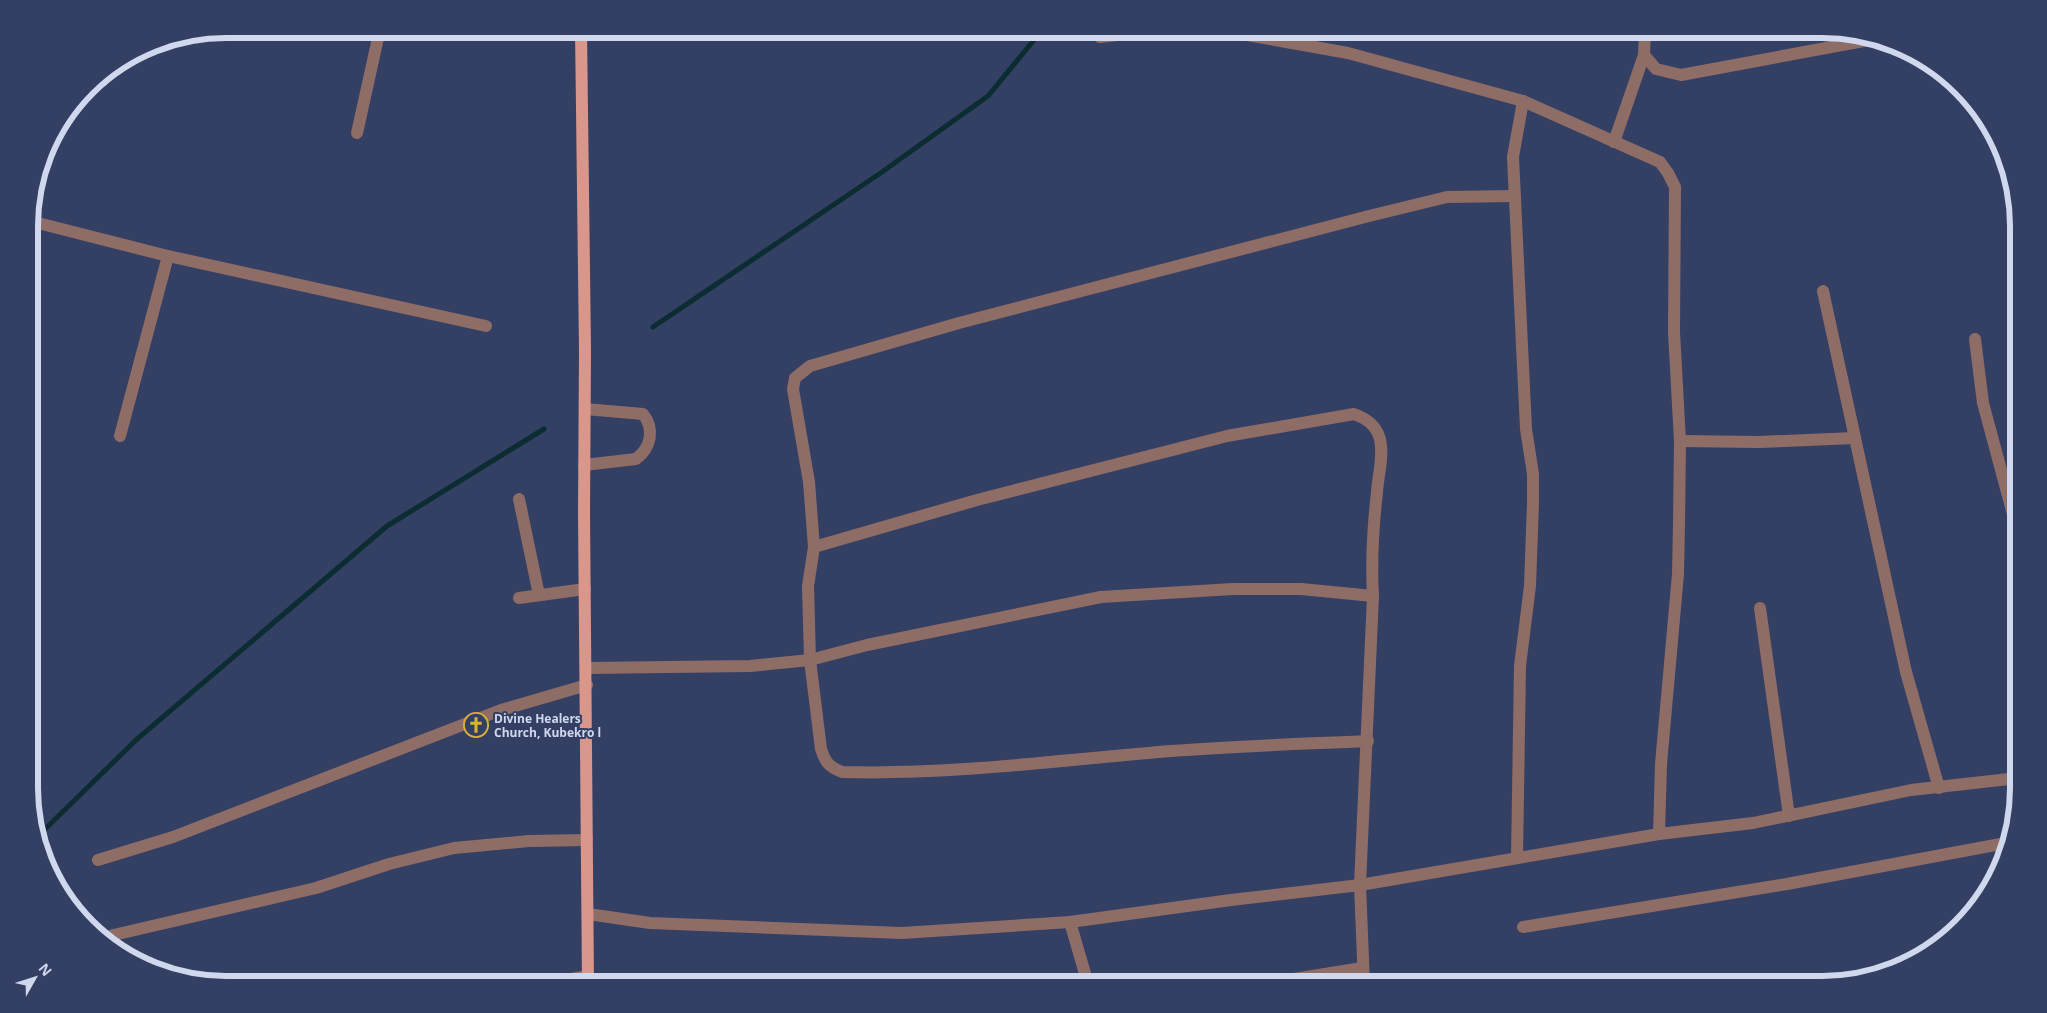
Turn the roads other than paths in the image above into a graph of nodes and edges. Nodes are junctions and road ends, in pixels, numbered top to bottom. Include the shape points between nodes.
1 (378, 38) edge
2 (581, 38) edge
3 (1264, 38) edge
4 (1645, 38) edge
5 (1860, 42) edge
6 (1644, 54) junction
7 (1523, 101) junction
8 (357, 133) dead end
9 (1614, 142) junction
10 (1515, 196) junction
11 (38, 223) edge
12 (168, 256) junction
13 (1824, 291) dead end
14 (486, 326) dead end
15 (1975, 339) dead end
16 (585, 409) junction
17 (120, 436) dead end
18 (1855, 438) junction
19 (1680, 441) junction
20 (584, 465) junction
21 (518, 499) dead end
22 (2010, 503) edge
23 (814, 547) junction
24 (585, 588) junction
25 (539, 595) junction
26 (1373, 596) junction
27 (519, 598) dead end
28 (1760, 608) dead end
29 (810, 660) junction
30 (587, 668) junction
31 (587, 685) junction
32 (1368, 741) junction
33 (2010, 779) edge
34 (1938, 788) junction
35 (1789, 816) junction
36 (1660, 834) junction
37 (587, 840) junction
38 (2001, 844) edge
39 (1517, 858) junction
40 (98, 860) dead end
41 (1360, 885) junction
42 (588, 914) junction
43 (1070, 922) junction
44 (1523, 927) dead end
45 (110, 936) edge
46 (1362, 968) junction
47 (588, 976) edge
48 (1086, 976) edge
49 (1312, 976) edge
50 (1363, 976) edge

1 - 8 street
2 - 16 main road
3 - 7 street via 1348,53
4 - 6 street
5 - 6 street via 1681,75 1656,69
6 - 9 street
7 - 9 street
7 - 10 street via 1513,157
9 - 19 street via 1660,162 1675,187 1674,332
10 - 23 street via 1447,197 968,320 810,366 795,378 793,389 809,482
10 - 39 street via 1526,429 1533,474 1530,586 1520,666
11 - 12 street
12 - 14 street
12 - 17 street
13 - 18 street
15 - 22 street via 1983,403
16 - 20 main road
16 - 20 street via 643,414 650,423 650,434 648,446 636,460
18 - 19 street
18 - 34 street via 1906,672
19 - 36 street via 1678,574 1662,755
20 - 24 main road
21 - 25 street
23 - 26 street via 977,500 1228,436 1354,414 1373,424 1380,439 1381,461 1371,557
23 - 29 street via 808,586
24 - 25 street
24 - 30 main road
25 - 27 street
26 - 29 street via 1301,589 1234,589 1101,597 867,644
26 - 32 street
28 - 35 street
29 - 30 street via 750,666
29 - 32 street via 821,749 826,763 842,772 973,769 1172,751
30 - 31 main road
31 - 37 main road
31 - 40 street via 501,710 173,837
32 - 41 street
33 - 34 street
34 - 35 street via 1912,790
35 - 36 street via 1753,824
36 - 39 street
37 - 42 main road
37 - 45 street via 529,840 454,848 389,864 316,888
38 - 44 street via 1787,884
39 - 41 street
41 - 43 street
41 - 46 street
42 - 43 street via 650,923 902,932
42 - 47 main road
43 - 48 street
46 - 49 street
46 - 50 street

